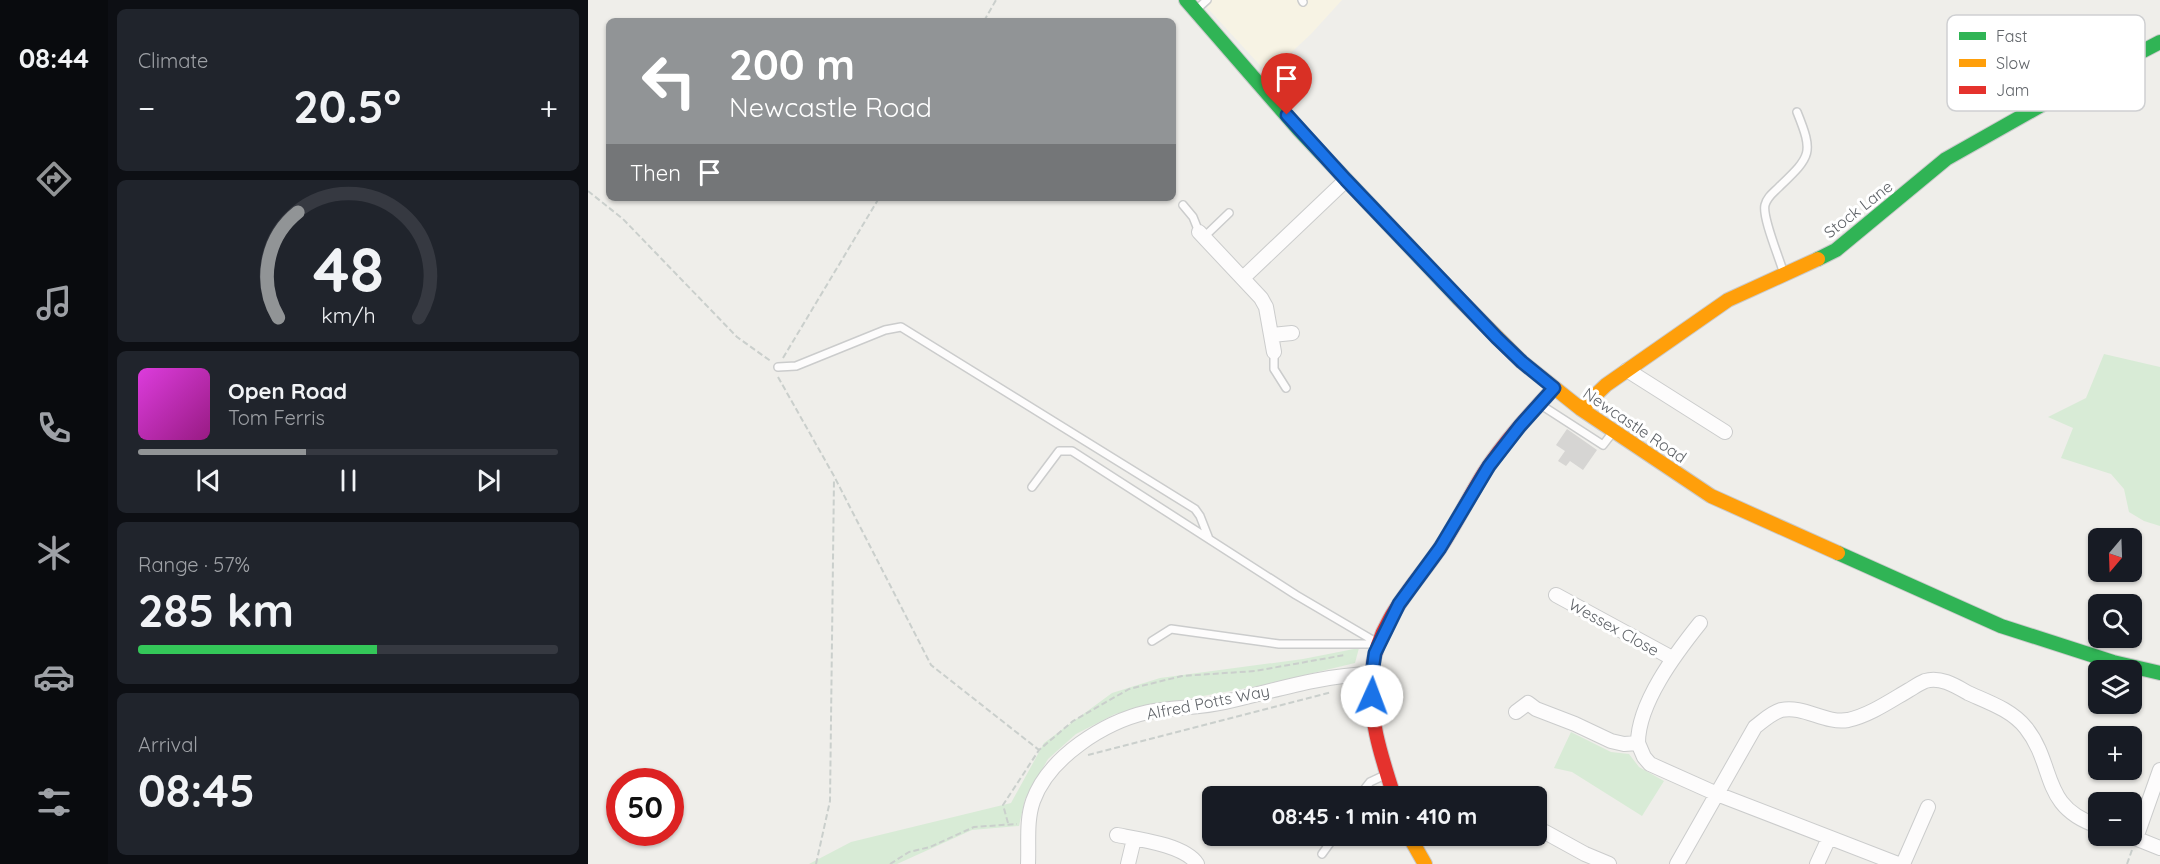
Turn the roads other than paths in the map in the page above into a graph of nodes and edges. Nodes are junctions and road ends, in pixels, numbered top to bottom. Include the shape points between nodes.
1 (1207, 0) edge
2 (1190, 5) edge
3 (2160, 42) edge
4 (2145, 50) edge
5 (2031, 111) edge
6 (1797, 112) dead end
7 (1346, 180) junction
8 (1183, 206) dead end
9 (1229, 213) dead end
10 (1202, 234) junction
11 (1784, 274) junction
12 (1243, 278) junction
13 (1292, 333) dead end
14 (1272, 335) junction
15 (1274, 352) joint
16 (778, 367) road end
17 (1627, 370) junction
18 (1286, 388) dead end
19 (1554, 388) junction
20 (1539, 404) junction
21 (1581, 409) junction
22 (1613, 432) junction
23 (1725, 432) dead end
24 (1032, 488) dead end
25 (1209, 539) junction
26 (1556, 595) dead end
27 (1700, 623) dead end
28 (1152, 642) dead end
29 (1376, 648) junction
30 (1672, 658) junction
31 (2160, 673) edge
32 (1372, 674) junction
33 (1516, 712) dead end
34 (1638, 743) junction
35 (2160, 770) edge
36 (1387, 774) junction
37 (1367, 786) edge
38 (1391, 786) edge
39 (1717, 794) junction
40 (1928, 807) dead end
41 (2142, 815) edge
42 (2088, 823) edge
43 (1547, 833) edge
44 (1117, 835) dead end
45 (1134, 838) junction
46 (1829, 838) junction
47 (2142, 841) edge
48 (1328, 846) edge
49 (1415, 846) edge
50 (2160, 848) edge
51 (1322, 854) dead end
52 (1028, 864) edge
53 (1128, 864) edge
54 (1197, 864) edge
55 (1425, 864) edge
56 (1609, 864) edge
57 (1677, 864) edge
58 (1817, 864) edge
59 (1898, 864) edge
60 (1904, 864) edge

1 - 2 lane
2 - 7 main road, Newcastle Road
3 - 4 main road, Stock Lane
5 - 11 main road, Stock Lane via 1946,159 1836,250
6 - 11 lane via 1809,141 1806,156 1764,207
7 - 12 street
7 - 19 main road, Newcastle Road via 1497,338
8 - 10 lane
9 - 10 lane
10 - 12 street
11 - 17 main road, Stock Lane via 1728,300
12 - 14 street via 1262,298
13 - 14 street
14 - 15 street
15 - 18 lane via 1274,369
16 - 25 lane via 796,366 901,327 1195,509
17 - 21 main road, Stock Lane
17 - 23 street
19 - 20 main road
19 - 21 main road, Newcastle Road
20 - 22 lane via 1603,445
20 - 29 main road via 1489,466 1440,548 1399,604
21 - 22 main road, Newcastle Road
22 - 31 main road, Newcastle Road via 1712,496 2001,626 2113,663
24 - 25 lane via 1059,451 1072,451
25 - 29 lane
26 - 30 street, Wessex Close
27 - 30 street, Wessex Close
28 - 29 lane via 1171,629 1279,644
29 - 32 main road
30 - 34 street, Wessex Close via 1640,721
32 - 36 main road via 1376,729
32 - 52 street, Alfred Potts Way via 1305,682 1222,703 1147,713 1105,728 1082,742 1046,778 1033,801
33 - 34 street via 1528,703 1611,741
34 - 39 street via 1650,764
35 - 41 street
36 - 37 lane
36 - 38 main road
39 - 42 street via 1755,727 1769,716 1782,710 1796,710 1831,721 1846,720 1863,716 1926,680 1945,681 2007,712 2025,726 2056,796 2067,810
39 - 46 street
39 - 57 street
40 - 60 street
43 - 56 street
44 - 45 street
45 - 53 street
45 - 54 street via 1185,853
46 - 58 street
46 - 59 street
47 - 50 street
48 - 51 lane
49 - 55 main road

